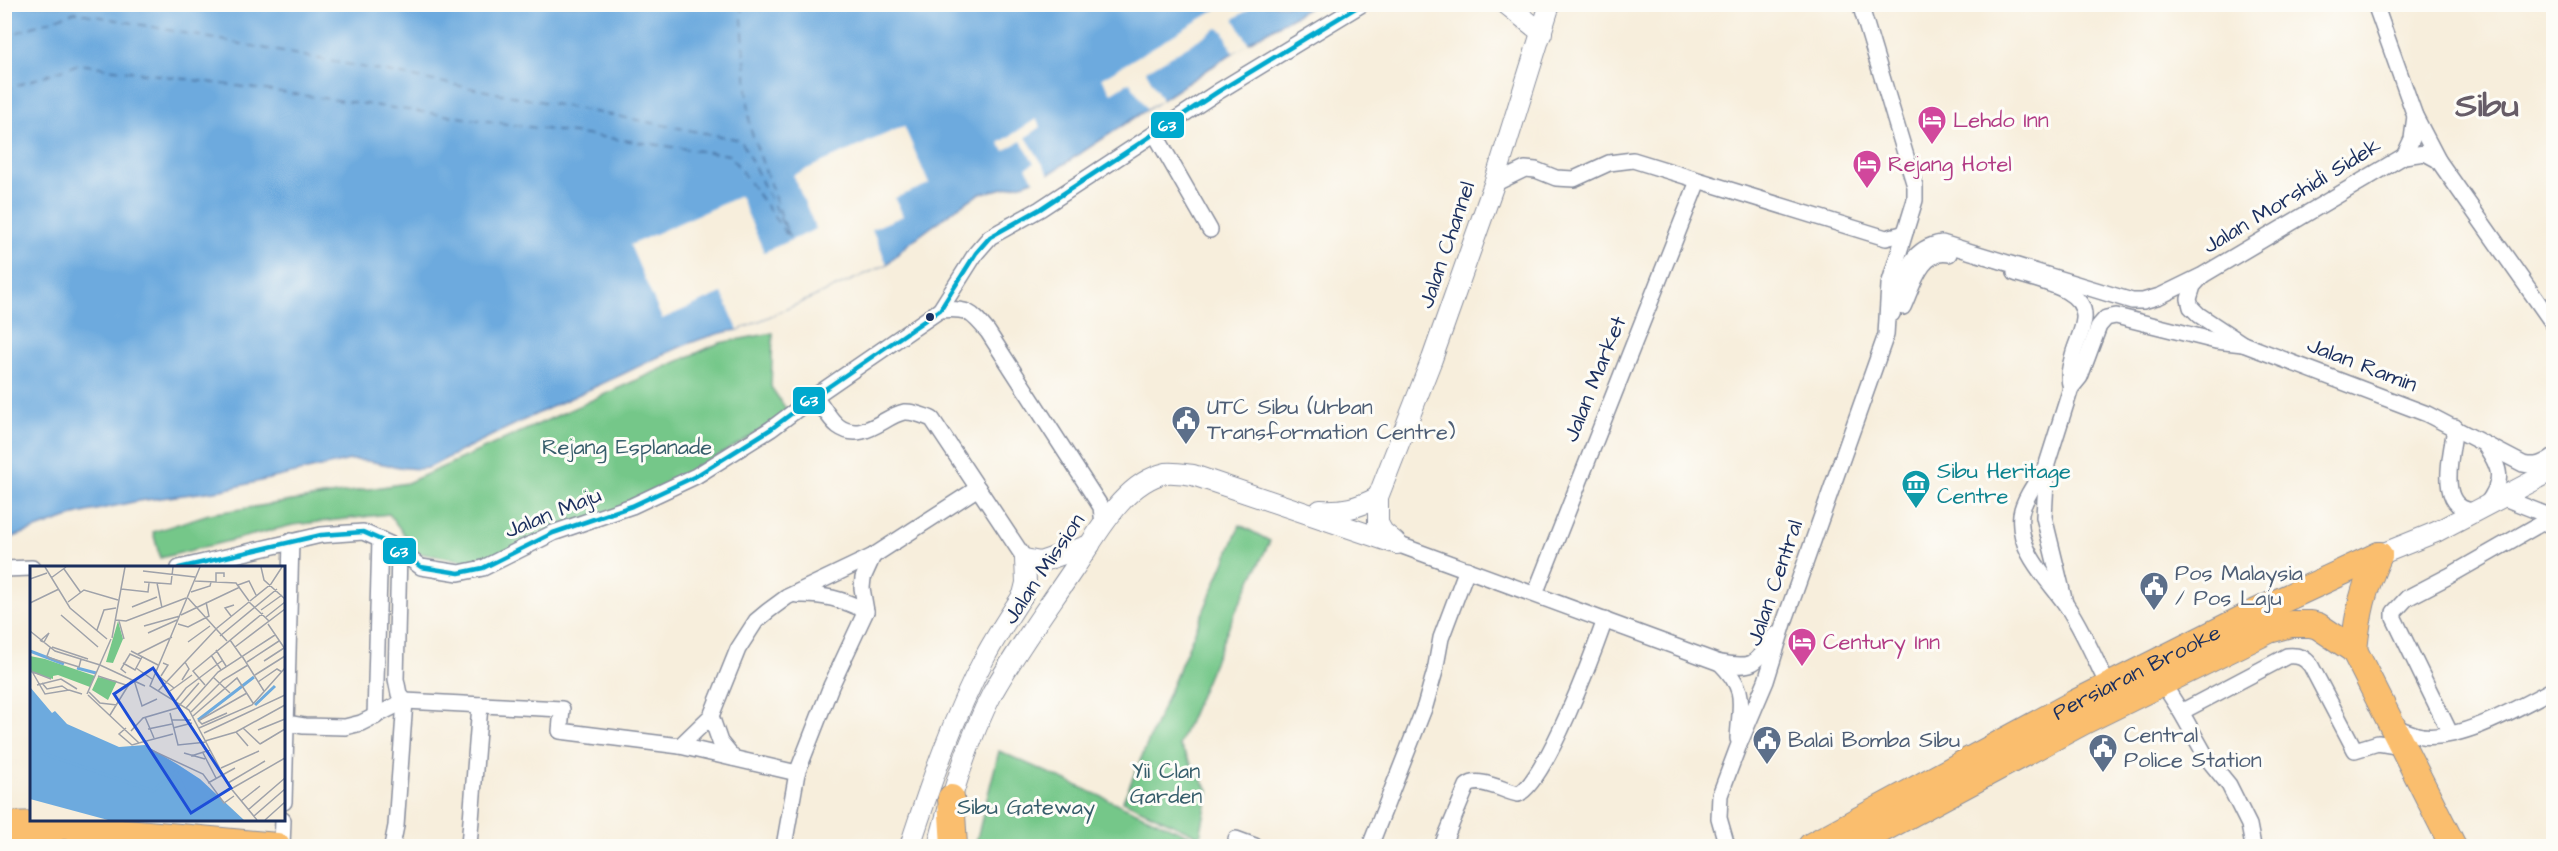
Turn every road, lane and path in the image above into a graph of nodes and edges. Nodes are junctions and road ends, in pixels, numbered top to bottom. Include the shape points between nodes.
1 (1362, 4) edge
2 (1506, 4) edge
3 (1550, 4) edge
4 (1860, 4) edge
5 (2375, 4) edge
6 (1542, 33) junction
7 (2415, 116) junction
8 (1155, 134) junction
9 (2404, 156) junction
10 (2438, 160) junction
11 (1698, 181) junction
12 (1494, 184) junction
13 (1210, 230) dead end
14 (1906, 230) junction
15 (1886, 238) junction
16 (1899, 252) junction
17 (2203, 275) junction
18 (2547, 304) edge
19 (940, 310) junction
20 (2553, 326) edge
21 (1887, 329) junction
22 (2243, 344) junction
23 (2071, 388) junction
24 (815, 396) junction
25 (2455, 427) junction
26 (2481, 441) junction
27 (2553, 456) edge
28 (2047, 464) junction
29 (2553, 470) edge
30 (978, 488) junction
31 (1378, 497) junction
32 (2504, 498) junction
33 (2481, 509) junction
34 (1302, 510) junction
35 (2553, 517) edge
36 (1103, 524) junction
37 (380, 539) junction
38 (291, 541) junction
39 (1090, 544) junction
40 (1397, 544) junction
41 (399, 552) junction
42 (2379, 555) junction
43 (873, 556) junction
44 (1024, 559) junction
45 (183, 566) edge
46 (30, 568) edge
47 (4, 569) edge
48 (1467, 569) junction
49 (1534, 594) junction
50 (790, 596) junction
51 (2065, 603) junction
52 (866, 611) junction
53 (1605, 620) junction
54 (1785, 620) junction
55 (2354, 650) junction
56 (1720, 663) junction
57 (2162, 682) junction
58 (2553, 689) edge
59 (2113, 695) junction
60 (405, 701) junction
61 (480, 705) junction
62 (2181, 712) junction
63 (711, 716) junction
64 (375, 717) junction
65 (286, 723) junction
66 (2450, 733) junction
67 (2396, 736) junction
68 (680, 746) junction
69 (1738, 747) junction
70 (733, 758) junction
71 (285, 762) edge
72 (797, 773) junction
73 (951, 798) junction
74 (283, 821) edge
75 (4, 825) edge
76 (1236, 839) dead end
77 (2444, 841) edge
78 (4, 846) edge
79 (51, 846) edge
80 (277, 846) edge
81 (282, 846) edge
82 (392, 846) edge
83 (469, 846) edge
84 (784, 846) edge
85 (910, 846) edge
86 (938, 846) edge
87 (954, 846) edge
88 (1255, 846) edge
89 (1370, 846) edge
90 (1442, 846) edge
91 (1727, 846) edge
92 (1811, 846) edge
93 (1851, 846) edge
94 (2253, 846) edge

1 - 8 street
2 - 6 street
3 - 6 street, Jalan Channel
4 - 14 street via 1915,186
5 - 7 street
6 - 12 street, Jalan Channel
7 - 9 street via 2412,139
7 - 10 street
8 - 13 street
8 - 19 street via 990,237
9 - 10 street via 2425,153
9 - 17 street, Jalan Morshidi Sidek
10 - 18 street
11 - 12 street via 1633,160 1609,163 1574,178 1525,170
11 - 15 street
11 - 49 street, Jalan Market
12 - 31 street, Jalan Channel
14 - 15 street
14 - 16 street
15 - 16 street
16 - 21 street via 1888,285
17 - 21 street, Jalan Morshidi Sidek via 2160,296 2132,301 1942,243 1925,247 1914,257
17 - 22 street, Jalan Ramin via 2193,286 2191,307
18 - 20 street
19 - 24 street, Jalan Maju
19 - 36 street via 964,309 988,332 1101,507
21 - 23 street via 1896,323 1926,259 1935,254 1945,253 2013,273 2079,299 2084,315 2069,368
21 - 54 street, Jalan Central
22 - 23 street via 2116,316 2106,318 2099,326 2080,377
22 - 25 street, Jalan Ramin
23 - 28 street
24 - 30 street via 839,427 852,431 874,429 904,412 932,419
24 - 41 street, Jalan Maju via 696,476 632,506 553,533 483,568 459,573 440,571 421,567
25 - 26 street, Jalan Ramin
25 - 33 street via 2448,488 2464,510
26 - 27 street, Jalan Ramin via 2523,464 2545,463
26 - 33 street via 2497,463 2499,476 2496,491
28 - 51 street via 2044,517
28 - 51 street via 2021,513 2022,533 2035,564
29 - 32 street
30 - 43 street
30 - 44 street
31 - 34 street via 1347,510
31 - 40 street via 1378,523
32 - 33 street
32 - 35 street
33 - 42 street
34 - 36 street, Jalan Mission via 1204,477 1166,473 1133,492
34 - 40 street, Jalan Mission
35 - 66 street via 2407,598 2394,612
36 - 39 street, Jalan Mission
37 - 38 street, Jalan Maju via 363,532 339,532
37 - 41 street, Jalan Maju
37 - 64 street
38 - 45 street, Jalan Maju
38 - 65 street
39 - 44 street via 1040,562
39 - 73 street, Jalan Mission via 1019,648 993,694
40 - 48 street
41 - 60 street via 396,679
42 - 55 main road via 2363,591
42 - 59 main road, Persiaran Brooke via 2252,614
43 - 50 street
43 - 52 street via 863,578
44 - 85 street, Jalan Mission via 1023,594 985,656 964,701
46 - 47 street
48 - 49 street
48 - 89 street via 1441,638 1425,706
49 - 53 street
50 - 52 street via 822,595
50 - 63 street via 768,611 745,637
51 - 59 street
52 - 72 street
53 - 56 street
53 - 90 street via 1568,715 1530,784 1518,794 1471,782
54 - 56 street via 1751,665
54 - 69 street, Jalan Central via 1766,681
55 - 57 main road, Persiaran Brooke via 2318,626 2291,624 2269,630
55 - 67 main road
56 - 69 street via 1736,678 1740,689
57 - 59 main road, Persiaran Brooke
57 - 62 street
58 - 66 street via 2494,720
59 - 92 main road, Persiaran Brooke
59 - 93 main road, Persiaran Brooke
60 - 61 street
60 - 64 street
60 - 82 street
61 - 68 street via 562,710 560,731
61 - 83 street
62 - 67 street via 2293,655 2311,666 2355,750
62 - 94 street via 2207,758 2240,803
63 - 68 street
63 - 70 street via 720,742
64 - 65 street via 345,727
65 - 71 street
66 - 67 street
67 - 77 main road
68 - 70 street
69 - 91 street, Jalan Central via 1720,795 1719,818
70 - 72 street
72 - 84 street
73 - 86 street, Jalan Mission
73 - 87 main road
74 - 81 street
75 - 80 main road via 41,824
76 - 88 street
78 - 79 main road

